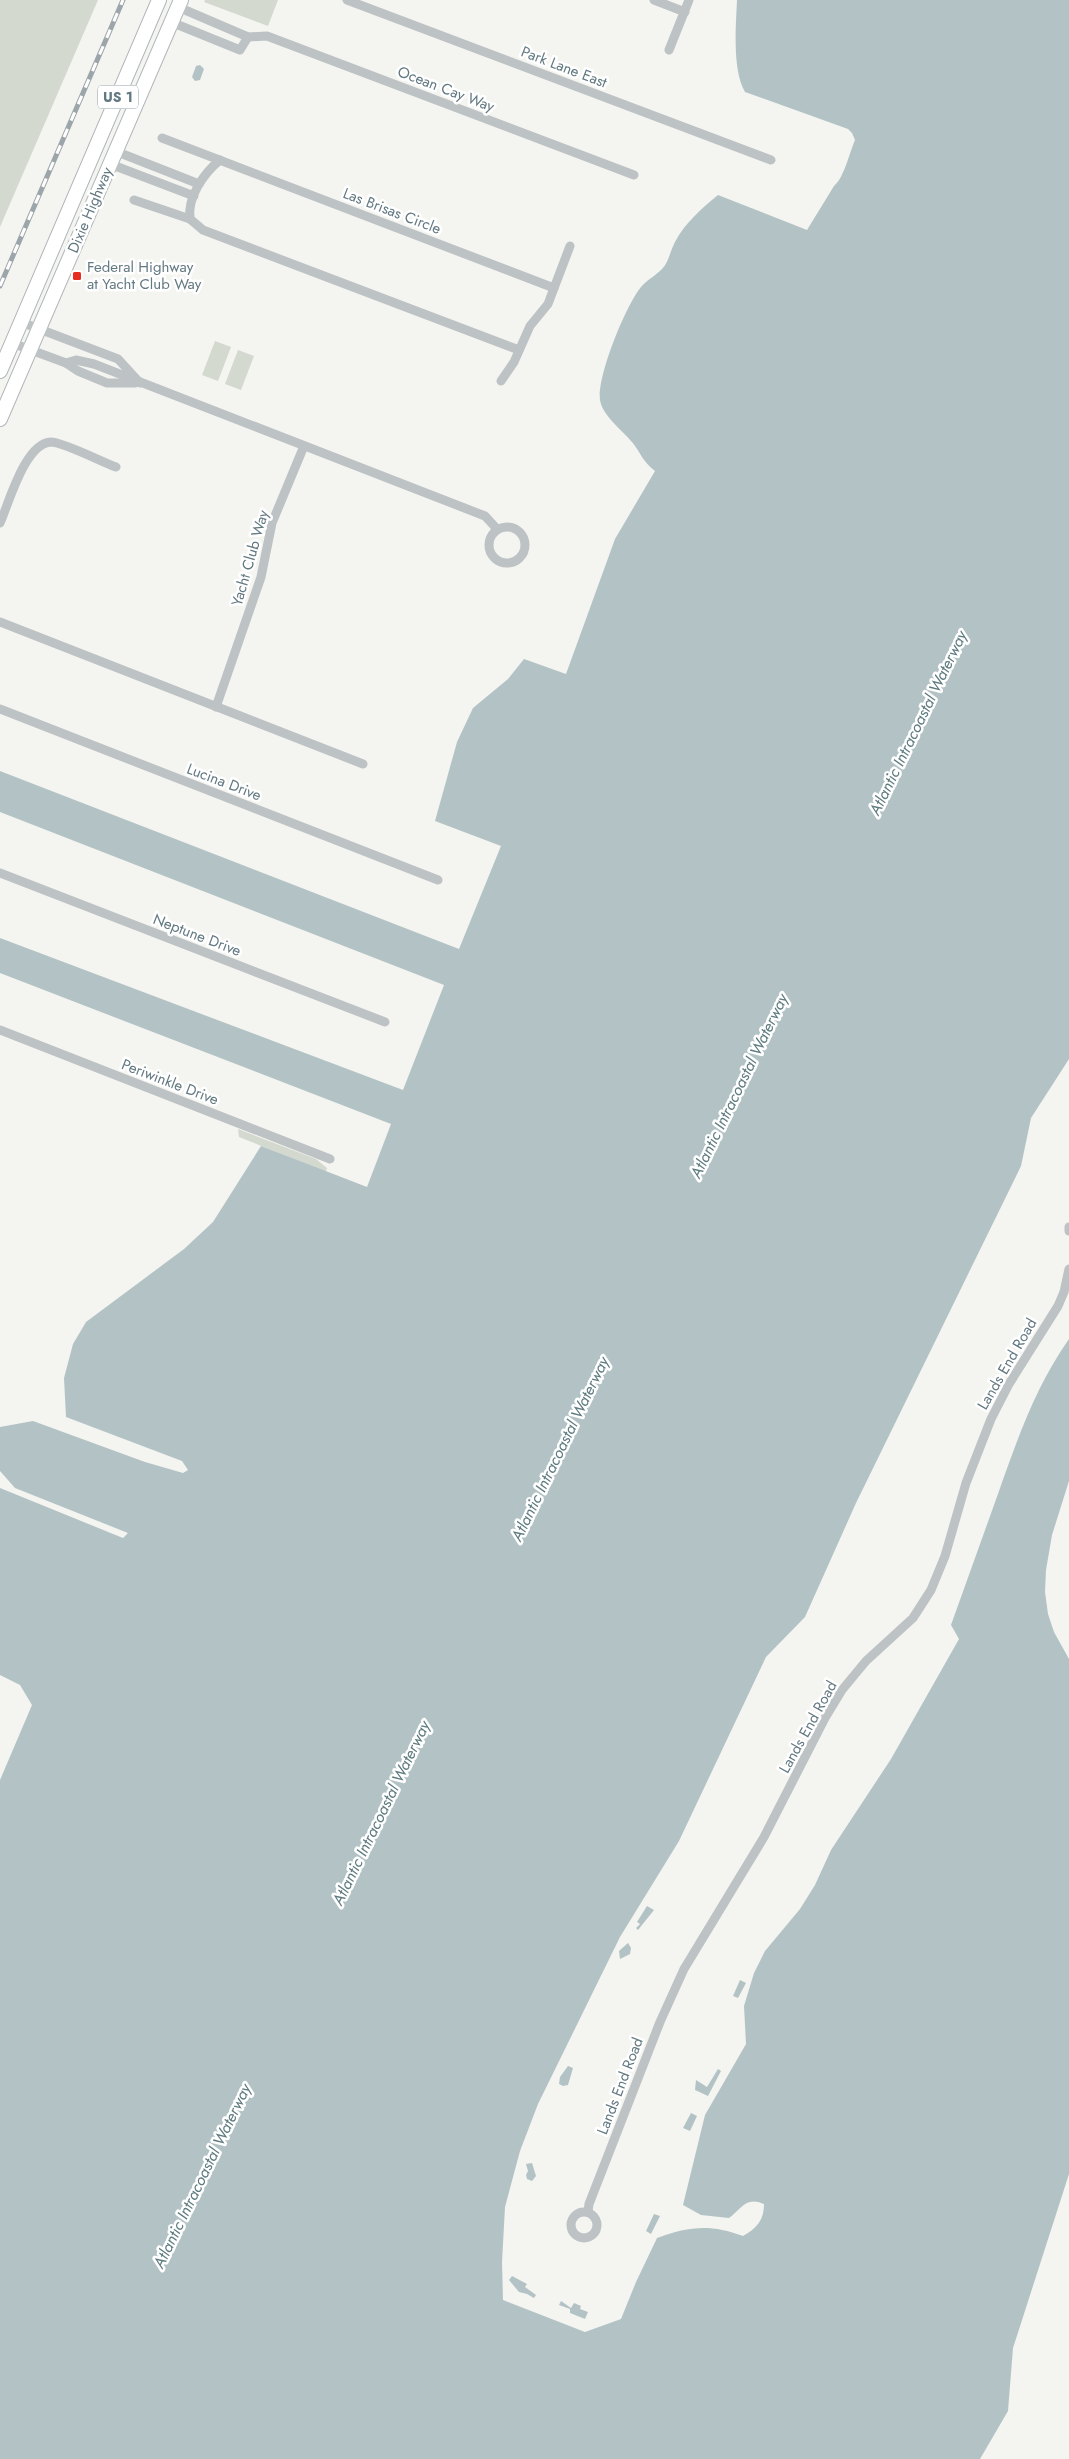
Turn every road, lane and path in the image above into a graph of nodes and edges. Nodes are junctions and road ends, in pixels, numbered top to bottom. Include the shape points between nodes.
1 (159, 0) edge
2 (347, 0) edge
3 (654, 0) edge
4 (689, 0) edge
5 (179, 4) edge
6 (685, 12) junction
7 (172, 22) junction
8 (248, 37) junction
9 (669, 50) dead end
10 (162, 138) dead end
11 (113, 157) junction
12 (220, 160) junction
13 (771, 160) dead end
14 (634, 175) dead end
15 (199, 184) junction
16 (194, 196) junction
17 (134, 200) dead end
18 (190, 219) junction
19 (570, 246) dead end
20 (554, 288) junction
21 (21, 322) junction
22 (39, 329) junction
23 (12, 343) junction
24 (30, 350) junction
25 (519, 350) junction
26 (100, 352) junction
27 (66, 363) junction
28 (94, 364) junction
29 (0, 371) edge
30 (88, 375) junction
31 (501, 381) dead end
32 (140, 383) junction
33 (0, 419) edge
34 (304, 446) junction
35 (116, 467) dead end
36 (0, 523) edge
37 (497, 529) junction
38 (0, 622) edge
39 (216, 707) junction
40 (0, 709) edge
41 (363, 764) dead end
42 (0, 873) edge
43 (438, 880) dead end
44 (385, 1022) dead end
45 (0, 1030) edge
46 (330, 1159) dead end
47 (1069, 1227) edge
48 (1069, 1231) edge
49 (1069, 1269) edge
50 (588, 2212) dead end

1 - 21 main road, Dixie Highway / US 1
2 - 13 street, Park Lane East
3 - 6 street
4 - 6 street
5 - 7 main road, Dixie Highway / US 1
5 - 8 street, Ocean Cay Way
6 - 9 street
7 - 8 street via 240,50
7 - 11 main road, Dixie Highway / US 1
8 - 14 street, Ocean Cay Way via 267,36
10 - 12 street, Las Brisas Circle
11 - 15 street
11 - 16 street
11 - 22 main road, Dixie Highway / US 1
12 - 15 street
12 - 20 street, Las Brisas Circle
15 - 16 street
16 - 18 street
17 - 18 street
18 - 25 street via 203,230
19 - 20 street
20 - 25 street via 548,304 530,326
21 - 22 street
21 - 23 main road, Dixie Highway / US 1
22 - 24 main road, Dixie Highway / US 1
22 - 26 street
23 - 24 street
23 - 29 main road, Dixie Highway / US 1
24 - 27 street
24 - 33 main road, Dixie Highway / US 1
25 - 31 street
26 - 28 street
26 - 32 street via 118,359
27 - 28 street via 76,360
27 - 30 street
28 - 30 street
28 - 32 street
30 - 32 street via 107,383
32 - 34 street
34 - 37 street via 485,516
34 - 39 street, Yacht Club Way via 272,523 261,577
35 - 36 street via 52,442 40,444 29,454
37 - 37 street via 490,538 492,555 507,563 519,559 526,543 521,532 509,526
38 - 39 street
39 - 41 street
40 - 43 street, Lucina Drive
42 - 44 street, Neptune Drive
45 - 46 street, Periwinkle Drive
47 - 48 street
49 - 50 street, Lands End Road via 1058,1306 991,1419 972,1465 945,1556 931,1590 912,1618 866,1661 842,1690 764,1837 684,1969 649,2050

